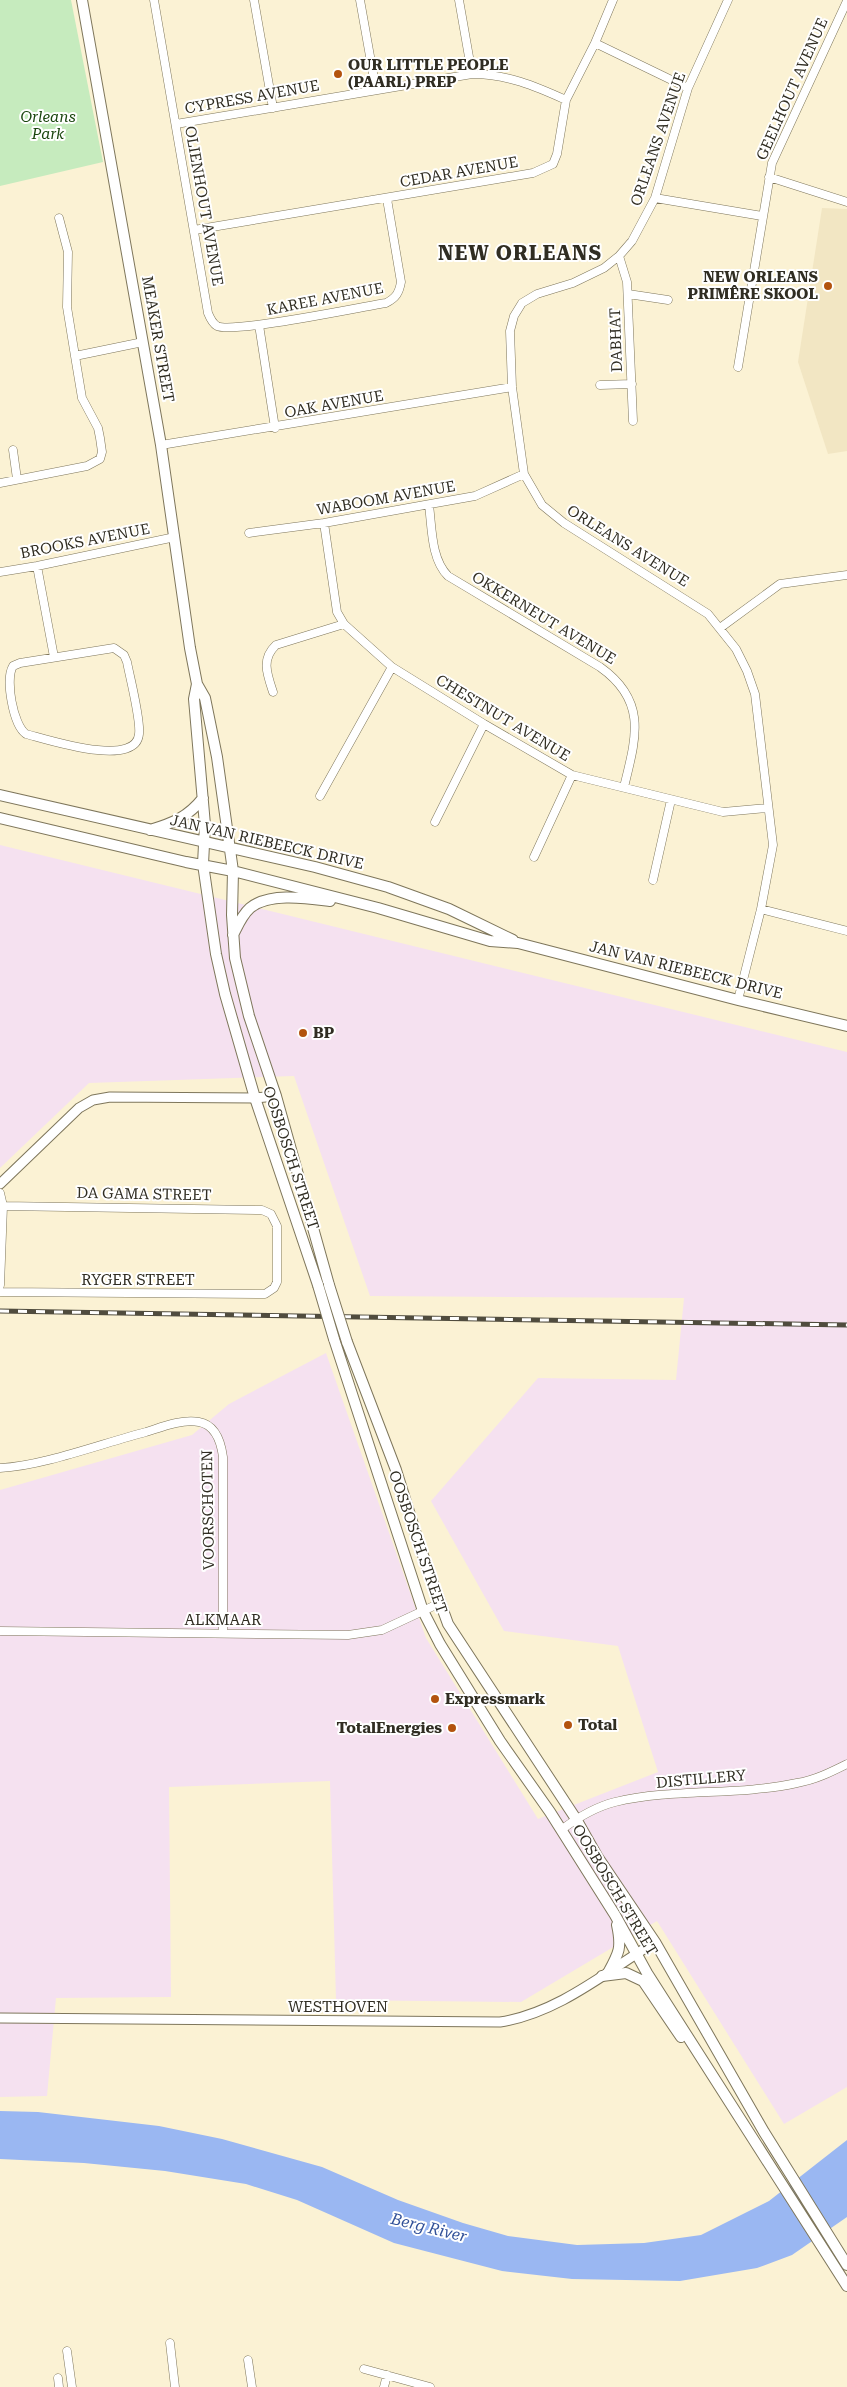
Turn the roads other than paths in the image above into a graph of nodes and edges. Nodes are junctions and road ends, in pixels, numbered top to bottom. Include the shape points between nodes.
1 (82, 0) edge
2 (154, 0) edge
3 (254, 0) edge
4 (360, 0) edge
5 (459, 0) edge
6 (613, 0) edge
7 (847, 1) edge
8 (728, 2) edge
9 (595, 43) junction
10 (472, 74) junction
11 (688, 88) junction
12 (376, 90) junction
13 (566, 100) junction
14 (272, 108) junction
15 (176, 124) junction
16 (769, 177) junction
17 (387, 198) junction
18 (655, 198) junction
19 (847, 202) edge
20 (762, 216) junction
21 (58, 218) dead end
22 (194, 230) junction
23 (618, 256) junction
24 (628, 294) junction
25 (668, 300) dead end
26 (259, 325) junction
27 (217, 326) joint
28 (143, 342) junction
29 (75, 356) junction
30 (738, 367) dead end
31 (632, 384) junction
32 (600, 385) dead end
33 (512, 387) junction
34 (634, 421) dead end
35 (275, 428) junction
36 (161, 445) junction
37 (13, 450) dead end
38 (524, 474) junction
39 (17, 479) junction
40 (0, 482) edge
41 (429, 506) junction
42 (324, 523) junction
43 (248, 533) dead end
44 (175, 537) junction
45 (37, 566) junction
46 (0, 572) edge
47 (847, 575) edge
48 (344, 624) junction
49 (720, 628) junction
50 (54, 657) junction
51 (392, 667) junction
52 (197, 684) junction
53 (273, 692) dead end
54 (484, 724) junction
55 (572, 774) junction
56 (624, 788) junction
57 (0, 795) edge
58 (320, 796) dead end
59 (203, 798) junction
60 (671, 800) junction
61 (768, 808) junction
62 (0, 818) edge
63 (435, 822) dead end
64 (149, 830) junction
65 (204, 842) junction
66 (230, 848) junction
67 (534, 857) dead end
68 (203, 864) junction
69 (233, 871) junction
70 (653, 880) dead end
71 (378, 908) junction
72 (761, 909) junction
73 (847, 930) edge
74 (233, 936) junction
75 (518, 943) junction
76 (738, 1000) junction
77 (847, 1026) edge
78 (276, 1096) junction
79 (255, 1098) junction
80 (0, 1184) edge
81 (0, 1193) edge
82 (3, 1206) junction
83 (0, 1285) edge
84 (274, 1288) joint
85 (0, 1292) edge
86 (0, 1468) edge
87 (440, 1603) junction
88 (423, 1611) junction
89 (0, 1632) edge
90 (222, 1633) junction
91 (847, 1764) edge
92 (576, 1819) junction
93 (561, 1830) junction
94 (615, 1915) junction
95 (655, 1942) junction
96 (637, 1953) junction
97 (605, 1975) junction
98 (0, 2018) edge
99 (700, 2055) junction
100 (847, 2264) edge
101 (847, 2286) edge
102 (170, 2343) dead end
103 (67, 2351) dead end
104 (248, 2360) dead end
105 (364, 2369) dead end
106 (387, 2375) junction
107 (58, 2378) dead end
108 (402, 2383) edge
109 (59, 2387) edge
110 (72, 2387) edge
111 (175, 2387) edge
112 (252, 2387) edge
113 (384, 2387) edge
114 (430, 2387) edge

1 - 28 main road, MEAKER STREET
2 - 15 street, OLIENHOUT AVENUE
3 - 14 street
4 - 12 street
5 - 10 street
6 - 9 street, CEDAR AVENUE
7 - 16 street, GEELHOUT AVENUE via 776,151
8 - 11 street, ORLEANS AVENUE
9 - 11 street
9 - 13 street, CEDAR AVENUE
10 - 12 street, CYPRESS AVENUE
10 - 13 street, CYPRESS AVENUE via 526,82
11 - 18 street, ORLEANS AVENUE
12 - 14 street, CYPRESS AVENUE
13 - 17 street, CEDAR AVENUE via 557,154 553,164 546,168 534,173
14 - 15 street, CYPRESS AVENUE
15 - 22 street, OLIENHOUT AVENUE
16 - 19 street
16 - 20 street, GEELHOUT AVENUE
17 - 22 street, CEDAR AVENUE
17 - 26 street, KAREE AVENUE via 401,282 394,299
18 - 20 street
18 - 23 street, ORLEANS AVENUE via 632,241
20 - 30 street, GEELHOUT AVENUE
21 - 29 street via 68,252 67,307
22 - 27 street, OLIENHOUT AVENUE via 208,314
23 - 24 street, DABHAT via 626,273
23 - 33 street, ORLEANS AVENUE via 590,276 522,303 510,331
24 - 25 street, DABHAT
24 - 31 street, DABHAT
26 - 27 street, KAREE AVENUE
26 - 35 street
28 - 29 street
28 - 36 main road, MEAKER STREET
29 - 39 street via 82,398 98,428 100,459 86,466
31 - 32 street, DABHAT
31 - 34 street, DABHAT
33 - 35 street, OAK AVENUE
33 - 38 street, ORLEANS AVENUE
35 - 36 street, OAK AVENUE
36 - 44 main road, MEAKER STREET
37 - 39 street
38 - 41 street, WABOOM AVENUE via 483,494
38 - 49 street, ORLEANS AVENUE via 542,505 564,523 691,601
39 - 40 street
41 - 42 street, WABOOM AVENUE
41 - 56 street, OKKERNEUT AVENUE via 437,560 448,576 600,667 615,678 625,692 636,726
42 - 43 street, WABOOM AVENUE
42 - 48 street, CHESTNUT AVENUE via 334,598
44 - 45 street, BROOKS AVENUE
44 - 52 main road, MEAKER STREET
45 - 46 street, BROOKS AVENUE
45 - 50 street
47 - 49 street via 780,584
48 - 51 street, CHESTNUT AVENUE
48 - 53 street via 276,645 270,651 266,667
49 - 61 street, ORLEANS AVENUE via 736,649 755,694
50 - 50 street via 114,648 124,655 140,732 134,745 97,751 20,731 10,672 20,663
51 - 54 street, CHESTNUT AVENUE
51 - 58 street
52 - 59 main road, MEAKER STREET via 194,699
52 - 66 main road, MEAKER STREET via 205,698 217,757
54 - 55 street, CHESTNUT AVENUE
54 - 63 street
55 - 56 street, CHESTNUT AVENUE
55 - 67 street
56 - 60 street, CHESTNUT AVENUE
57 - 64 main road, JAN VAN RIEBEECK DRIVE
59 - 64 main road via 192,812 176,822
59 - 65 main road, MEAKER STREET
60 - 61 street, CHESTNUT AVENUE via 722,812
60 - 70 street
61 - 72 street, ORLEANS AVENUE via 773,845
62 - 68 main road, JAN VAN RIEBEECK DRIVE
64 - 65 main road, JAN VAN RIEBEECK DRIVE
65 - 66 main road, JAN VAN RIEBEECK DRIVE
65 - 68 main road, MEAKER STREET
66 - 69 main road, MEAKER STREET
66 - 75 main road, JAN VAN RIEBEECK DRIVE via 388,887 449,909
68 - 69 main road, JAN VAN RIEBEECK DRIVE
68 - 79 main road, OOSBOSCH STREET via 225,994
69 - 71 main road, JAN VAN RIEBEECK DRIVE
69 - 74 main road, OOSBOSCH STREET
71 - 74 main road via 322,900 269,900 250,908
71 - 75 main road, JAN VAN RIEBEECK DRIVE via 490,941
72 - 73 street
72 - 76 street, ORLEANS AVENUE
74 - 78 main road, OOSBOSCH STREET via 234,958 244,998
75 - 76 main road, JAN VAN RIEBEECK DRIVE
76 - 77 main road, JAN VAN RIEBEECK DRIVE
78 - 79 street
78 - 87 main road, OOSBOSCH STREET, bridge via 329,1285
79 - 80 street via 110,1097 92,1100 79,1108
79 - 88 main road, OOSBOSCH STREET, bridge
81 - 82 street
82 - 83 street
82 - 84 street, DA GAMA STREET via 262,1210 271,1214 276,1226 277,1282
84 - 85 street, RYGER STREET via 265,1294
86 - 90 street, VOORSCHOTEN via 42,1460 174,1424 200,1422 209,1426 222,1444 223,1457
87 - 88 street, ALKMAAR
87 - 92 main road, OOSBOSCH STREET via 448,1624
88 - 90 street, ALKMAAR via 382,1630 366,1633
88 - 93 main road, OOSBOSCH STREET via 500,1741
89 - 90 street, ALKMAAR
91 - 92 street, DISTILLERY via 818,1778 781,1786 651,1797 614,1803
92 - 93 street, DISTILLERY
92 - 95 main road, OOSBOSCH STREET
93 - 94 main road, OOSBOSCH STREET
94 - 96 main road, OOSBOSCH STREET
94 - 97 main road via 621,1943 617,1957
95 - 96 street, WESTHOVEN
95 - 100 main road, OOSBOSCH STREET via 764,2132
96 - 97 street, WESTHOVEN
96 - 99 main road, OOSBOSCH STREET
97 - 98 street, WESTHOVEN via 535,2014 500,2022
97 - 99 main road via 626,1973 642,1980 680,2036
99 - 101 main road, OOSBOSCH STREET
102 - 111 street
103 - 110 street
104 - 112 street
105 - 106 street
106 - 108 street
106 - 113 street
107 - 109 street
108 - 114 street

